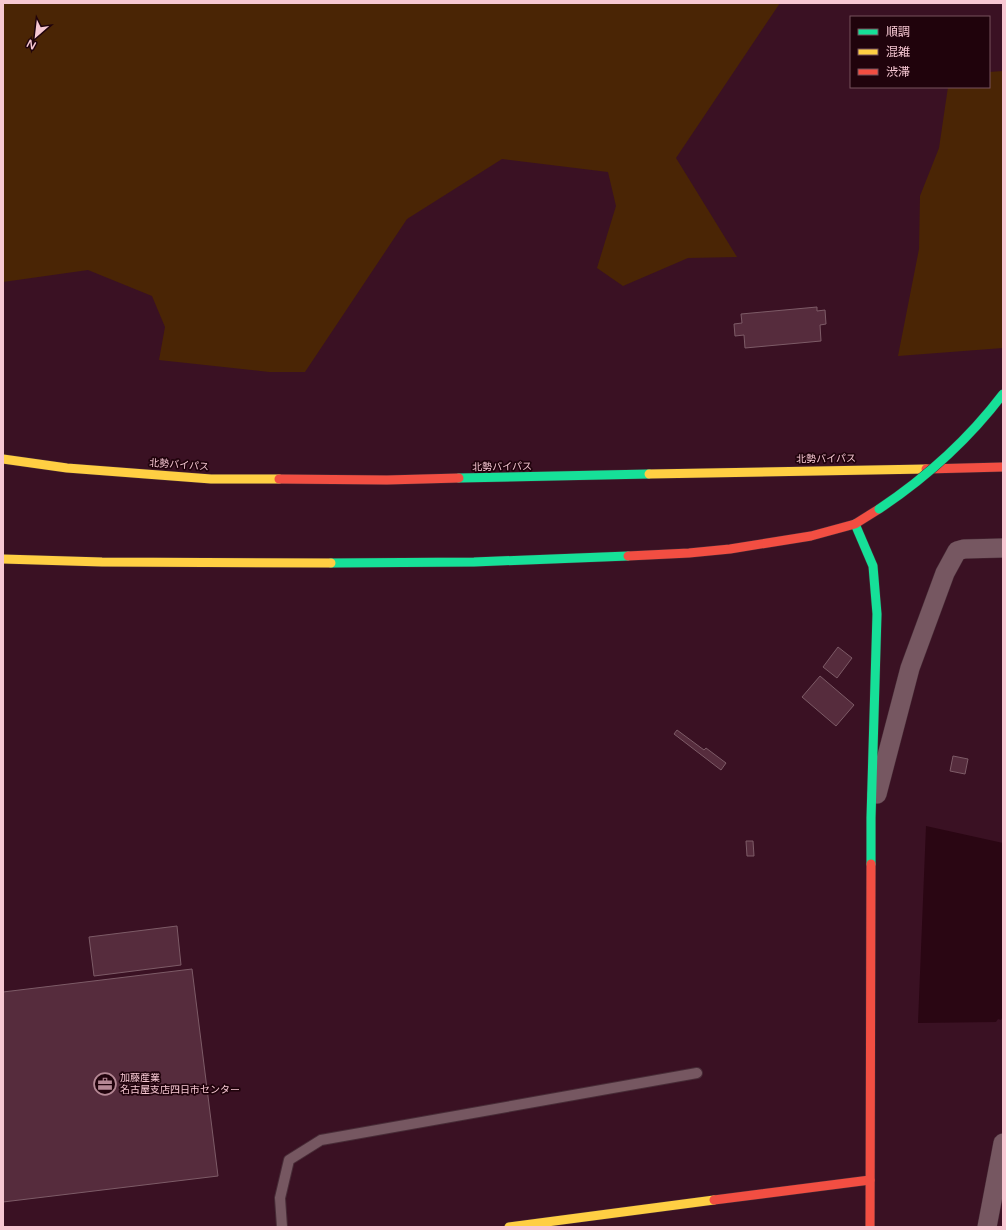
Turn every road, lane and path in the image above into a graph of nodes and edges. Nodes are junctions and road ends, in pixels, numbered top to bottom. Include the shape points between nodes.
1 (1003, 394) edge
2 (3, 459) edge
3 (1003, 467) edge
4 (856, 524) junction
5 (1003, 548) edge
6 (3, 559) edge
7 (871, 818) junction
8 (697, 1073) dead end
9 (1003, 1143) edge
10 (870, 1180) junction
11 (282, 1227) edge
12 (509, 1227) edge
13 (870, 1227) edge
14 (986, 1227) edge

1 - 4 main road, bridge via 986,418 930,472
2 - 3 main road, 北勢バイパス via 67,468 211,479 386,480
4 - 6 main road via 811,536 723,550 482,562 102,562
4 - 7 main road via 873,566 877,614
5 - 7 street via 957,551 945,574 910,668
7 - 10 main road
8 - 11 lane via 321,1140 290,1160 280,1198
9 - 14 street
10 - 12 main road
10 - 13 main road

